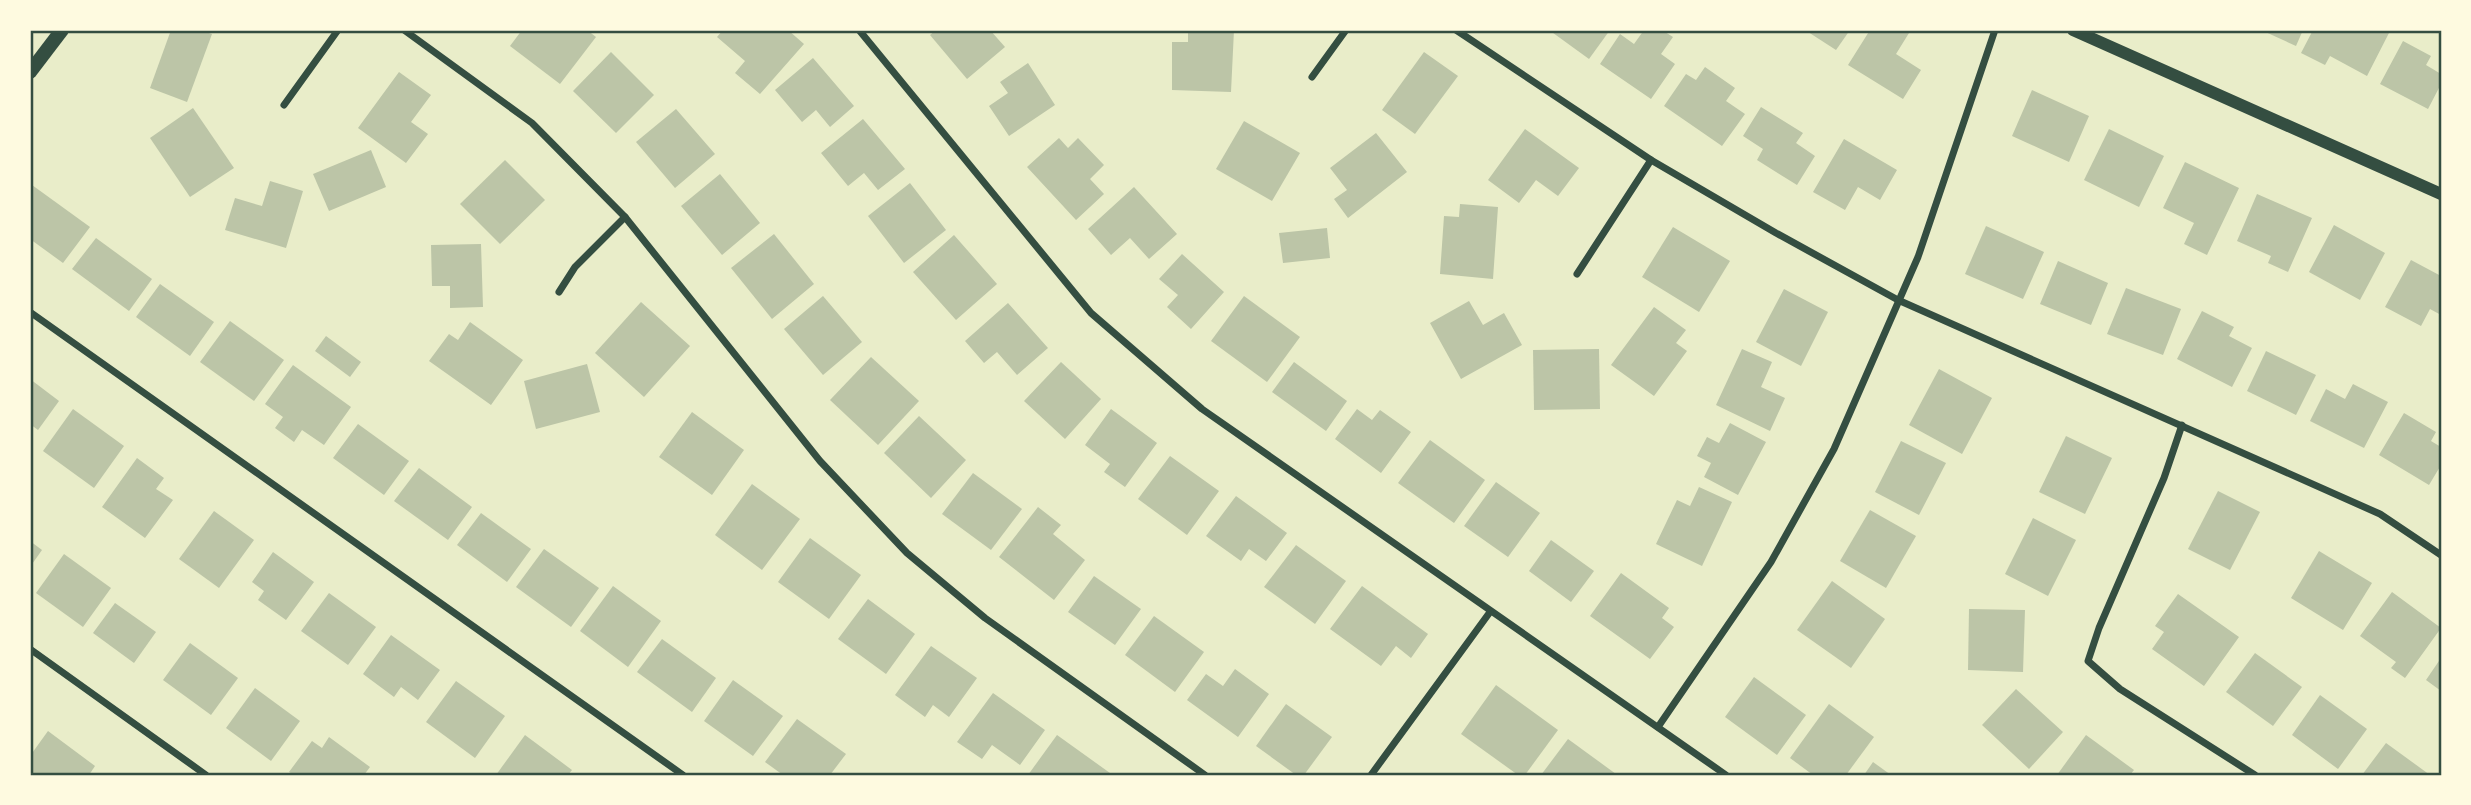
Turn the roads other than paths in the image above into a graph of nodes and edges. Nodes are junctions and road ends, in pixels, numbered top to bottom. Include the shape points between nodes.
1 (62, 30) edge
2 (338, 30) edge
3 (404, 30) edge
4 (859, 30) edge
5 (1346, 30) edge
6 (1456, 30) edge
7 (1995, 30) edge
8 (2073, 30) edge
9 (30, 72) edge
10 (1312, 77) dead end
11 (284, 105) dead end
12 (1651, 160) junction
13 (2441, 194) edge
14 (625, 217) junction
15 (1577, 274) dead end
16 (559, 292) dead end
17 (1898, 300) junction
18 (30, 312) edge
19 (2182, 425) junction
20 (2441, 555) edge
21 (1490, 612) junction
22 (30, 649) edge
23 (1658, 727) junction
24 (206, 775) edge
25 (682, 775) edge
26 (1205, 775) edge
27 (1371, 775) edge
28 (1726, 775) edge
29 (2255, 775) edge

1 - 9 main road
2 - 11 street
3 - 14 street via 532,123
4 - 21 street via 1091,313 1202,409
5 - 10 street
6 - 12 street
7 - 17 street via 1918,257
8 - 13 street
12 - 15 street
12 - 17 street
14 - 16 street via 575,267
14 - 26 street via 820,461 907,553 985,618
17 - 19 street
17 - 23 street via 1834,449 1771,562
18 - 25 street
19 - 20 street via 2380,514
19 - 29 street via 2088,661 2120,689
21 - 23 street
21 - 27 street
22 - 24 street
23 - 28 street

